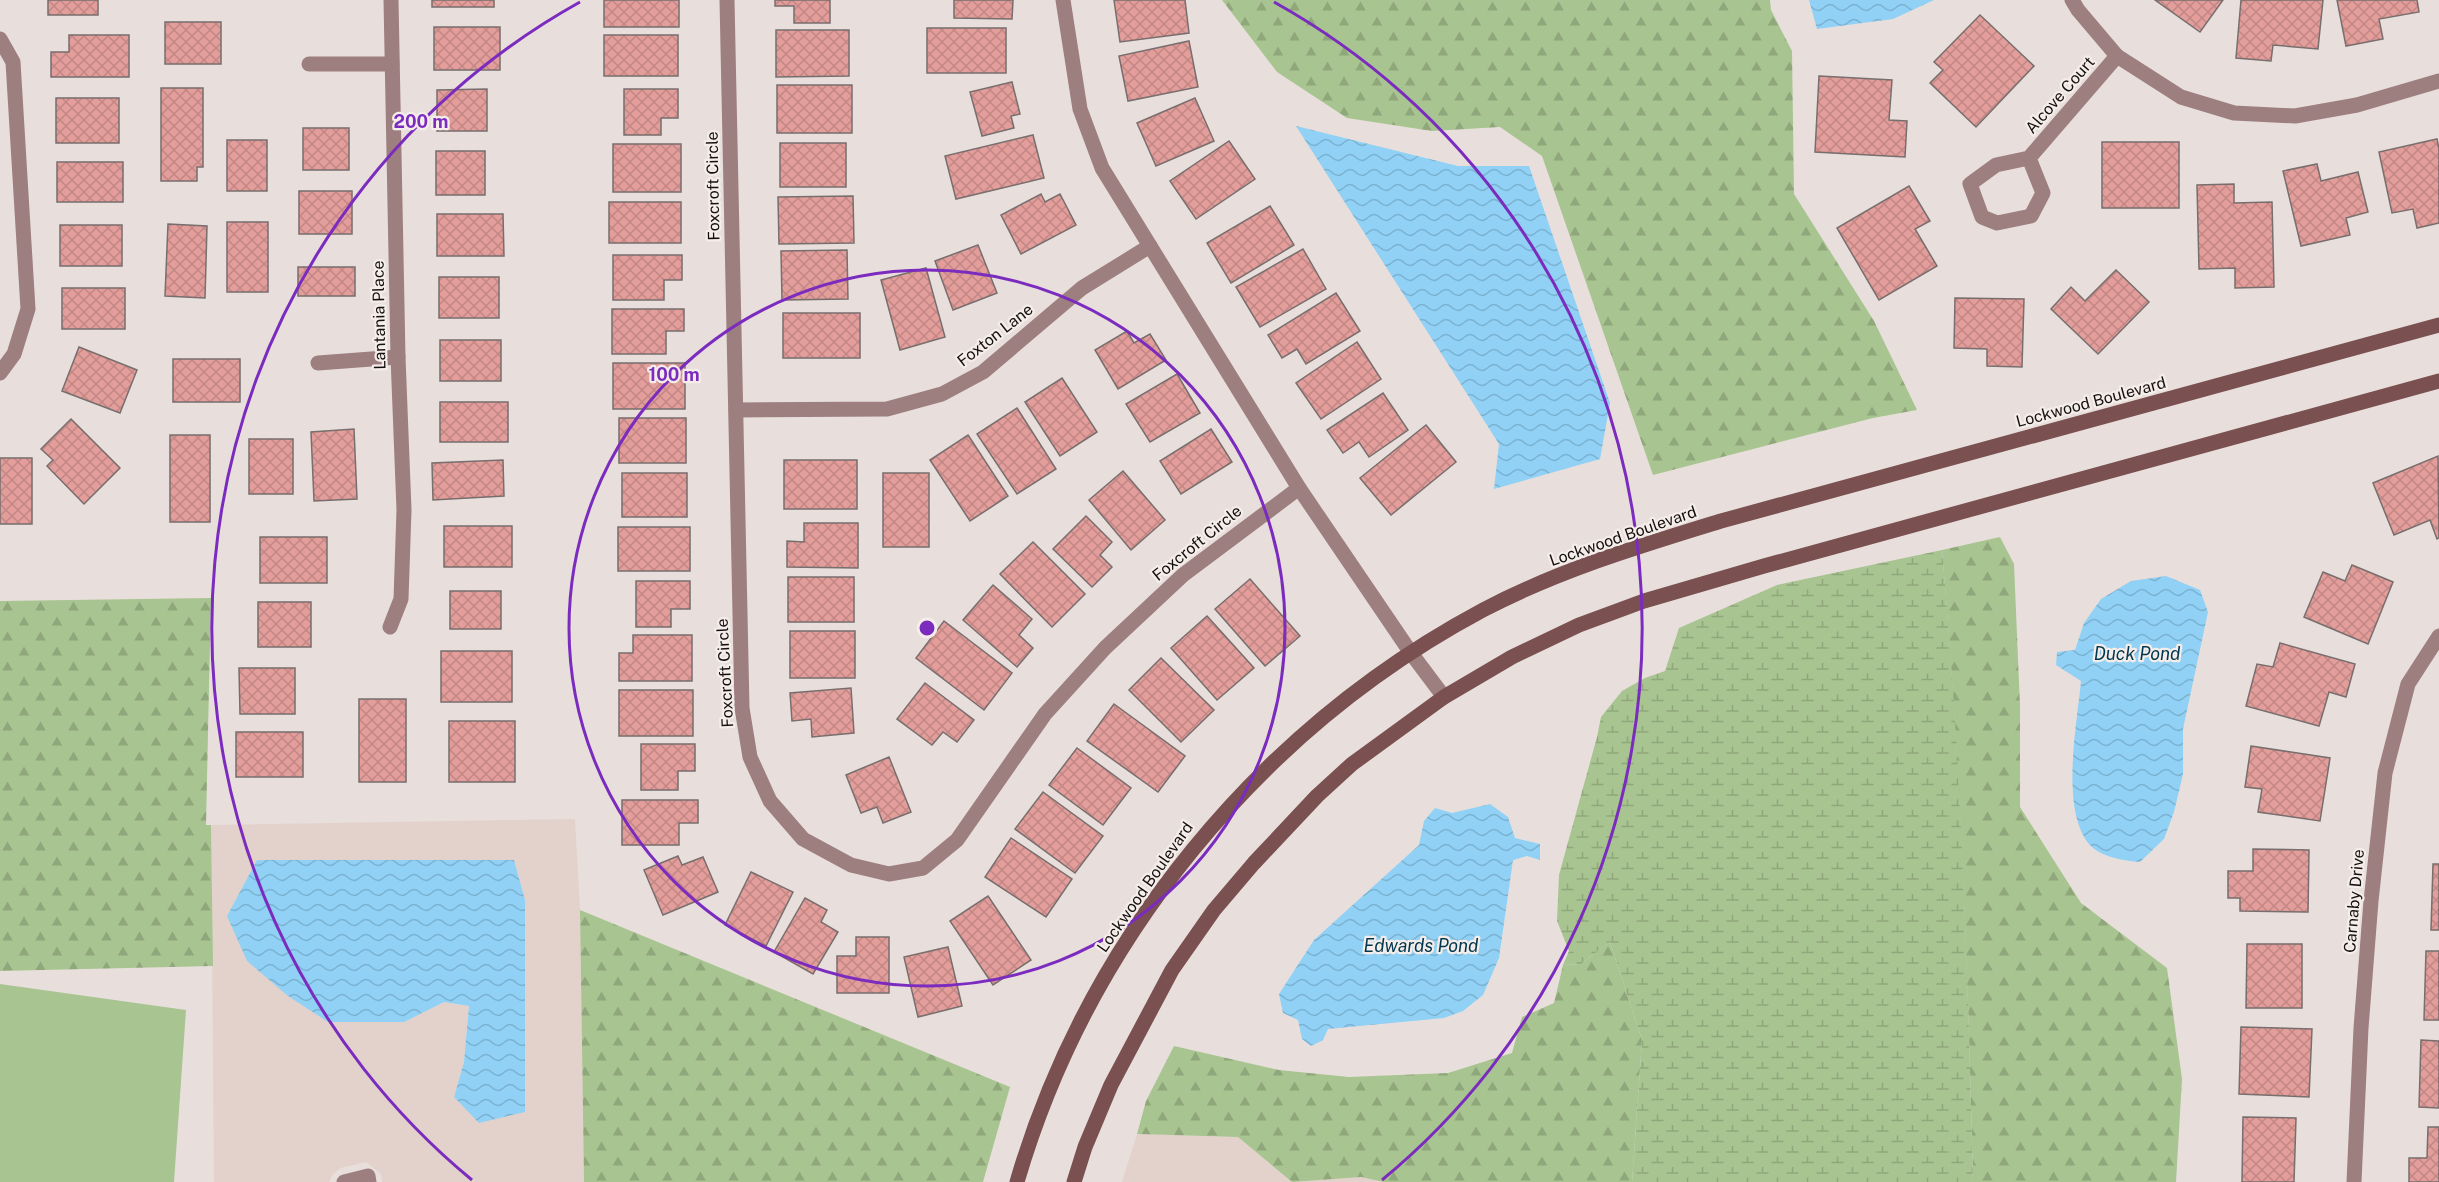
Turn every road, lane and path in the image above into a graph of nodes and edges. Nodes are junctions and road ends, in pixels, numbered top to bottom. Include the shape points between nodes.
1 (392, 0) edge
2 (727, 0) edge
3 (1063, 0) edge
4 (2072, 0) edge
5 (0, 39) edge
6 (2117, 56) junction
7 (309, 64) dead end
8 (392, 64) junction
9 (2439, 81) edge
10 (2029, 158) junction
11 (1150, 246) junction
12 (2439, 325) edge
13 (398, 357) junction
14 (318, 363) dead end
15 (0, 373) edge
16 (2439, 381) edge
17 (736, 410) junction
18 (1299, 488) junction
19 (390, 627) dead end
20 (2439, 636) edge
21 (1412, 653) junction
22 (1444, 697) junction
23 (344, 1182) edge
24 (369, 1182) edge
25 (1017, 1182) edge
26 (1074, 1182) edge
27 (2354, 1182) edge

1 - 8 street, Lantania Place
2 - 17 street, Foxcroft Circle
3 - 11 street via 1080,109 1102,168
4 - 6 street
5 - 15 street via 13,62 28,309 14,354
6 - 9 street via 2181,97 2234,113 2295,116 2357,105
6 - 10 street, Alcove Court
7 - 8 street
8 - 13 street, Lantania Place
10 - 10 street, Alcove Court via 1996,165 1970,184 1982,217 1997,223 2031,216 2043,193
11 - 17 street, Foxton Lane via 1082,288 983,372 942,394 887,409
11 - 18 street
12 - 21 main road, Lockwood Boulevard via 1721,521 1611,555 1484,610
13 - 14 street
13 - 19 street, Lantania Place via 404,510 401,599
16 - 22 main road via 1644,601 1512,657
17 - 18 street, Foxcroft Circle via 742,708 750,757 770,801 803,839 850,865 889,874 923,868 957,840 1045,714 1105,648 1183,575
18 - 21 street
20 - 27 street, Carnaby Drive via 2408,684 2385,773 2361,1028
21 - 22 street
21 - 25 main road, Lockwood Boulevard via 1305,732 1208,829 1181,864 1122,947 1086,1010 1065,1052
22 - 26 main road via 1352,764 1317,796 1214,910 1172,970 1111,1084
23 - 24 street via 368,1176

